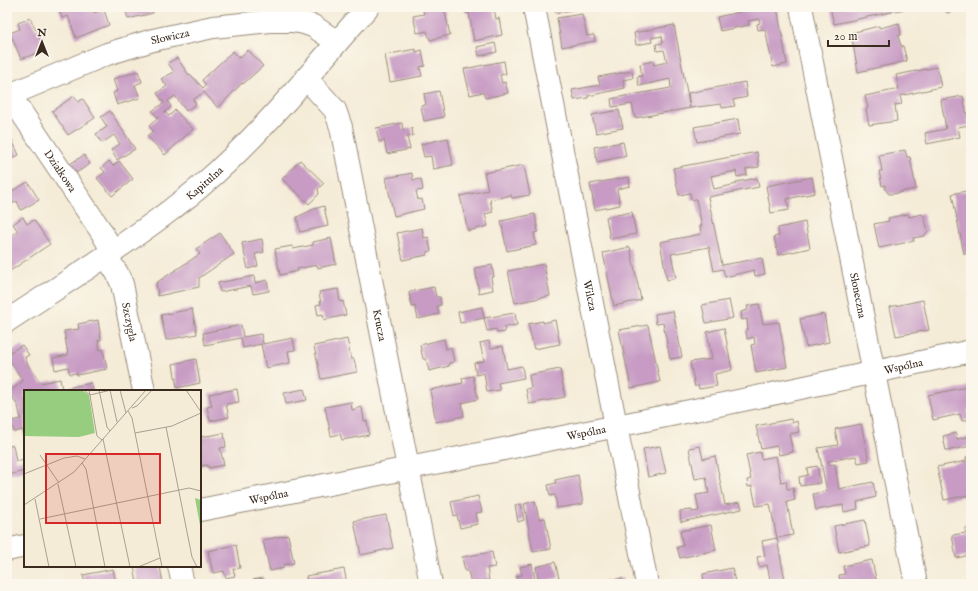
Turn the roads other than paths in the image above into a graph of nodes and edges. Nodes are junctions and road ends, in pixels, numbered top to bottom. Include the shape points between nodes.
1 (368, 7) edge
2 (534, 7) edge
3 (801, 7) edge
4 (337, 42) junction
5 (306, 78) junction
6 (8, 94) edge
7 (109, 254) junction
8 (7, 321) edge
9 (971, 351) edge
10 (874, 373) junction
11 (144, 390) edge
12 (616, 427) junction
13 (408, 468) junction
14 (201, 510) edge
15 (24, 546) edge
16 (7, 550) edge
17 (179, 567) edge
18 (183, 584) edge
19 (431, 584) edge
20 (647, 584) edge
21 (916, 584) edge

1 - 4 street, Kapitulna
2 - 12 street, Wilcza
3 - 10 street, Słoneczna
4 - 5 street, Kapitulna
4 - 6 street, Słowicza via 313,26 292,21 213,27 153,40 107,54
5 - 7 street, Kapitulna via 238,153 211,178
5 - 13 street, Krucza via 335,110 341,127
6 - 7 street, Działkowa via 101,231
7 - 8 street, Kapitulna
7 - 11 street, Szczygla via 122,284
9 - 10 street, Wspólna
10 - 12 street, Wspólna
10 - 21 street, Słoneczna
12 - 13 street, Wspólna
12 - 20 street, Wilcza
13 - 14 street, Wspólna
13 - 19 street, Krucza
15 - 16 street
17 - 18 street

